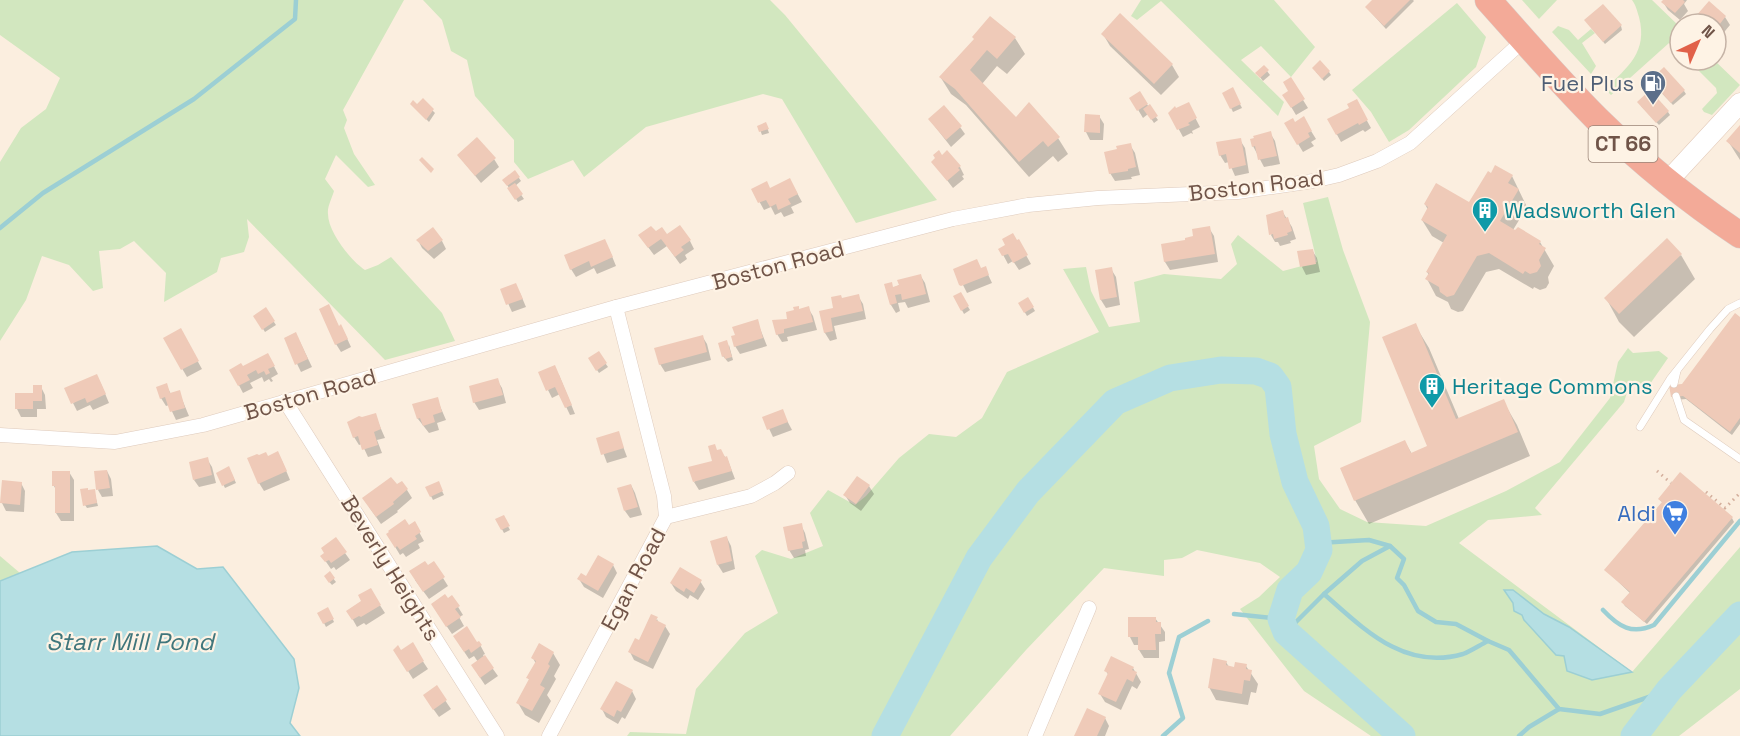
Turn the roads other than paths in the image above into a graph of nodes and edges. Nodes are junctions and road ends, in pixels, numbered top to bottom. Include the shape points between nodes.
1 (1488, 0) edge
2 (1524, 40) junction
3 (1740, 103) edge
4 (1666, 182) junction
5 (1740, 235) edge
6 (1740, 303) edge
7 (616, 307) junction
8 (1678, 369) junction
9 (1674, 384) dead end
10 (1676, 396) dead end
11 (285, 401) junction
12 (1640, 427) dead end
13 (0, 435) edge
14 (1738, 458) edge
15 (788, 474) dead end
16 (666, 517) junction
17 (1089, 608) dead end
18 (497, 736) edge
19 (549, 736) edge
20 (1035, 736) edge

1 - 2 highway, CT 66
2 - 4 highway, CT 66 via 1597,119
2 - 7 street, Boston Road via 1410,143 1339,175 1238,192 1028,205 953,219
3 - 4 street
4 - 5 highway, CT 66
6 - 8 lane via 1728,309
7 - 11 street, Boston Road
7 - 16 street, Egan Road
8 - 9 lane
8 - 12 lane
10 - 14 lane via 1684,420
11 - 13 street, Boston Road via 202,425 115,442
11 - 18 street, Beverly Heights
15 - 16 street via 751,496
16 - 19 street, Egan Road
17 - 20 street

